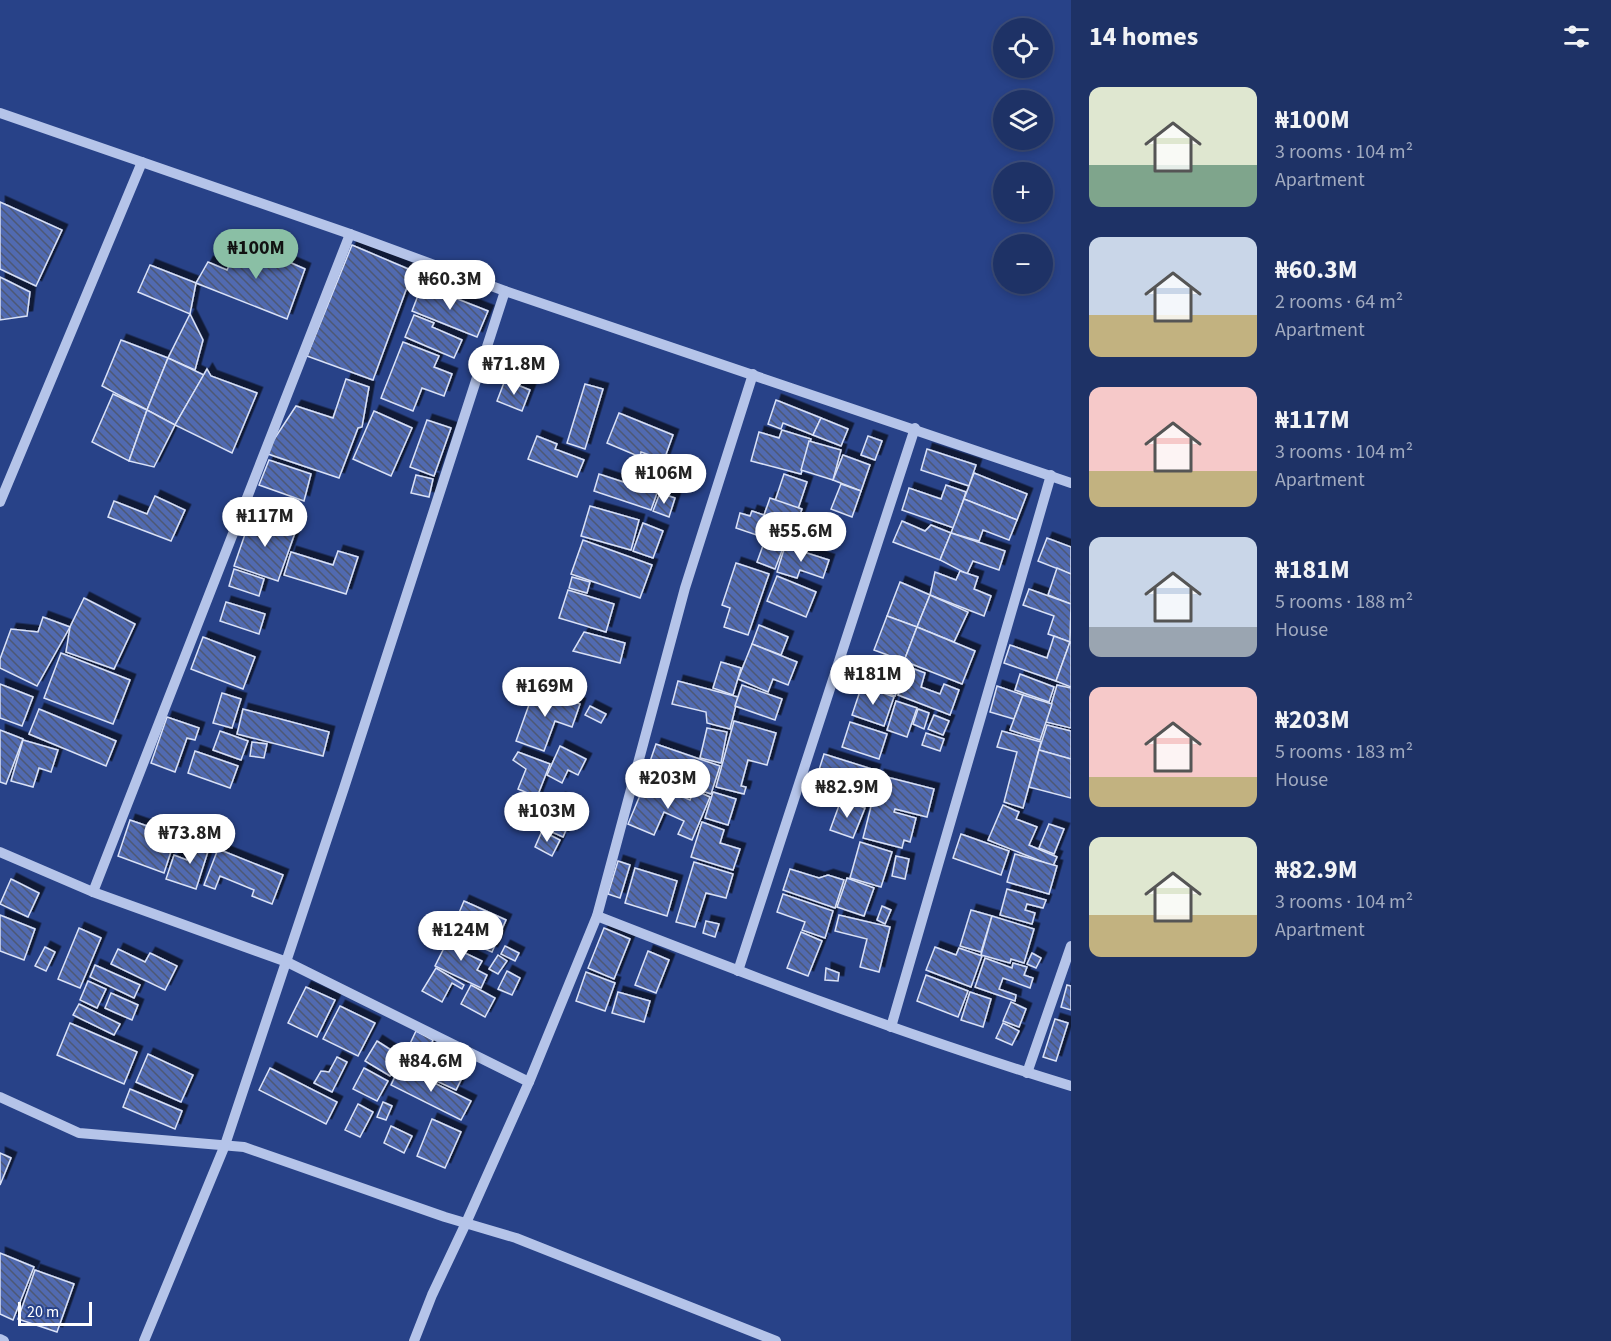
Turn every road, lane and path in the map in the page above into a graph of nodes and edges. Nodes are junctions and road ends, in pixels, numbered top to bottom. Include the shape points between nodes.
1 (0, 112) edge
2 (142, 162) junction
3 (351, 234) junction
4 (506, 291) junction
5 (753, 374) junction
6 (915, 428) junction
7 (1051, 475) junction
8 (1071, 483) edge
9 (0, 502) edge
10 (0, 852) edge
11 (93, 892) junction
12 (597, 916) junction
13 (1071, 946) edge
14 (287, 962) junction
15 (738, 971) junction
16 (891, 1027) junction
17 (1028, 1073) junction
18 (529, 1082) junction
19 (1071, 1086) edge
20 (0, 1097) edge
21 (225, 1145) junction
22 (466, 1223) junction
23 (144, 1341) edge
24 (414, 1341) edge
25 (776, 1341) edge

1 - 2 street
2 - 3 street
2 - 9 street
3 - 4 street
3 - 11 street
4 - 5 street
4 - 14 street
5 - 6 street
5 - 12 street via 685,588
6 - 7 street
6 - 15 street
7 - 8 street
7 - 16 street
10 - 11 street
11 - 14 street
12 - 15 street
12 - 18 street
13 - 17 street
14 - 18 street
14 - 21 street
15 - 16 street
16 - 17 street
17 - 19 street
18 - 22 street
20 - 21 street via 80,1133
21 - 22 street via 244,1147
21 - 23 street
22 - 24 street
22 - 25 street via 516,1238

